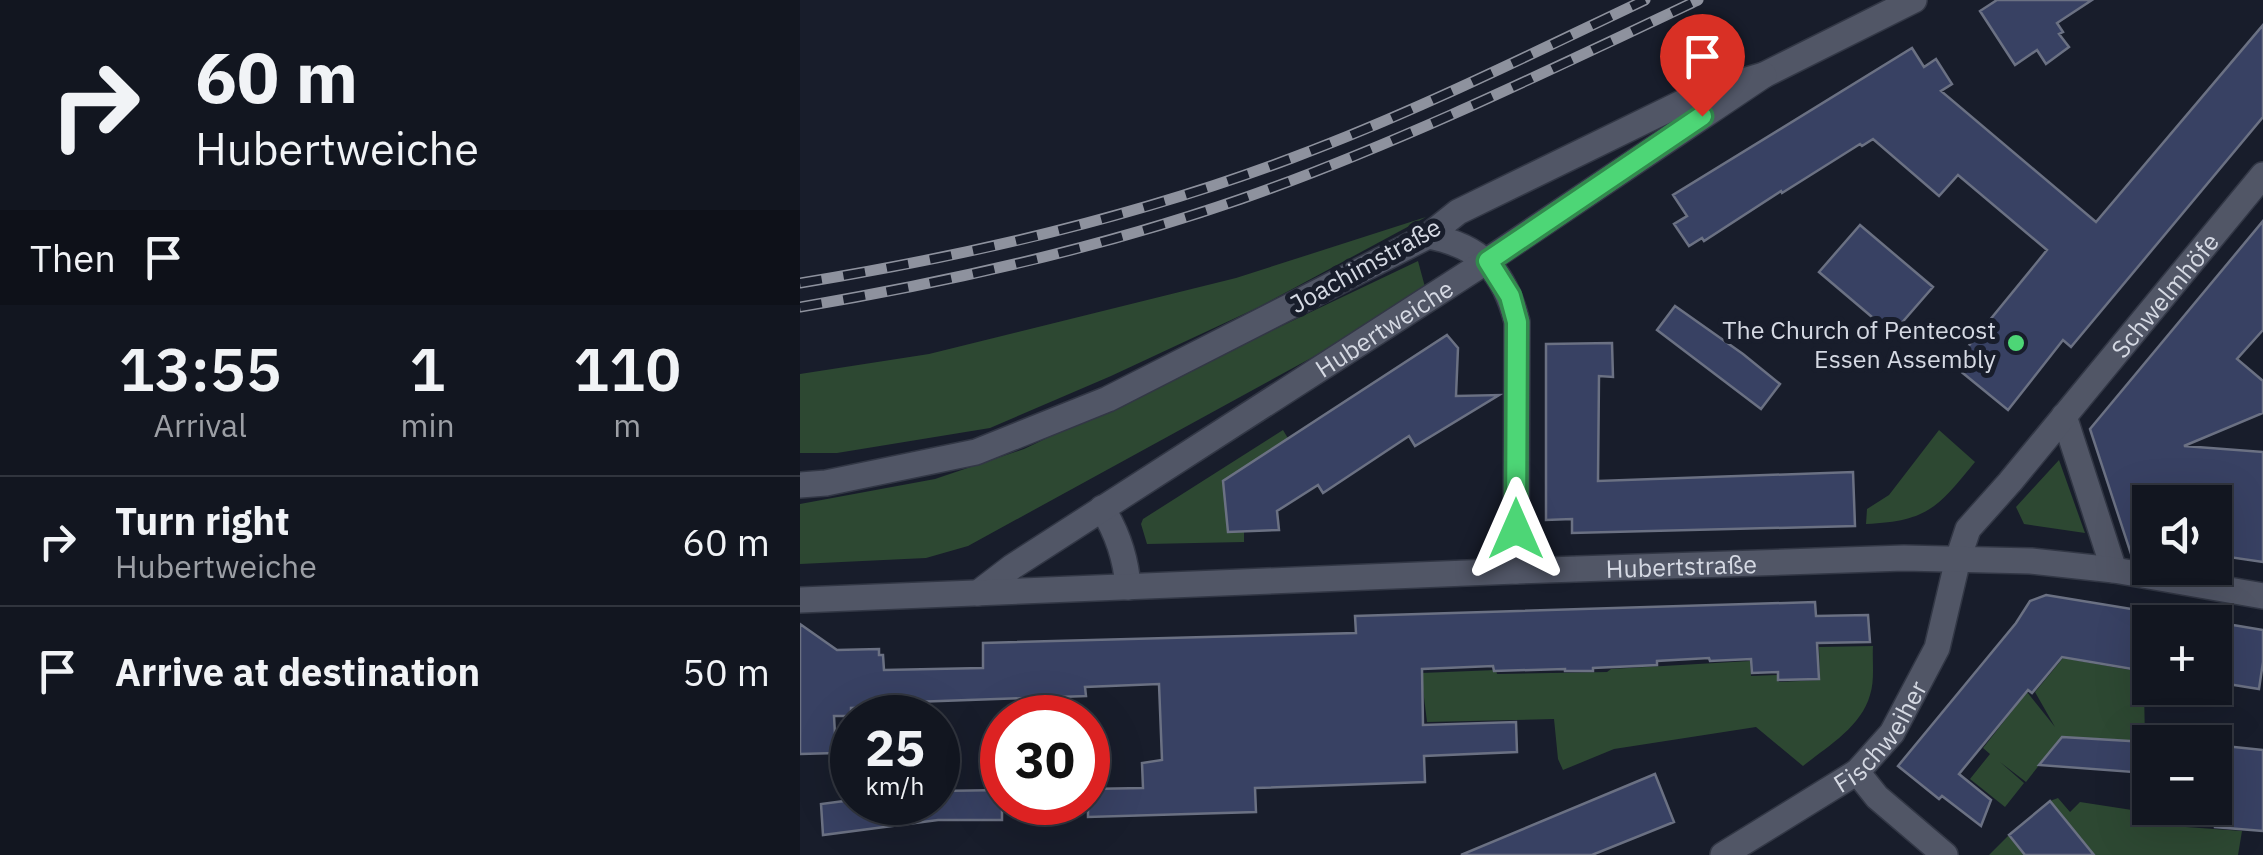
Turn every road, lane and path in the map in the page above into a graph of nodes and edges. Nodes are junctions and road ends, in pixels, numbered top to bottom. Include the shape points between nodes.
1 (1914, 0) edge
2 (1764, 75) junction
3 (2263, 174) edge
4 (1428, 236) junction
5 (1488, 261) junction
6 (2064, 416) junction
7 (800, 485) edge
8 (1102, 508) junction
9 (1958, 558) junction
10 (2114, 570) junction
11 (1516, 571) junction
12 (1128, 586) junction
13 (978, 593) junction
14 (2263, 596) edge
15 (800, 600) edge
16 (1857, 772) junction
17 (1723, 855) edge
18 (1946, 855) edge

1 - 2 street, Joachimstraße
2 - 4 street, Joachimstraße via 1702,93 1458,212
2 - 5 street, Hubertweiche
3 - 6 street, Schwelmhöfe
4 - 5 street
4 - 7 street, Joachimstraße via 1108,399 976,452
5 - 8 street, Hubertweiche
5 - 11 street via 1517,322
6 - 9 street, Schwelmhöfe via 1968,529
6 - 10 street
8 - 12 street via 1124,558
8 - 13 street, Hubertweiche
9 - 10 street, Hubertstraße
9 - 11 street, Hubertstraße
9 - 16 street, Fischweiher via 1937,648 1892,733
10 - 14 street, Hubertstraße
11 - 12 street, Hubertstraße
12 - 13 street, Hubertstraße
13 - 15 street, Hubertstraße
16 - 17 street, Fischweiher
16 - 18 street via 1877,798

